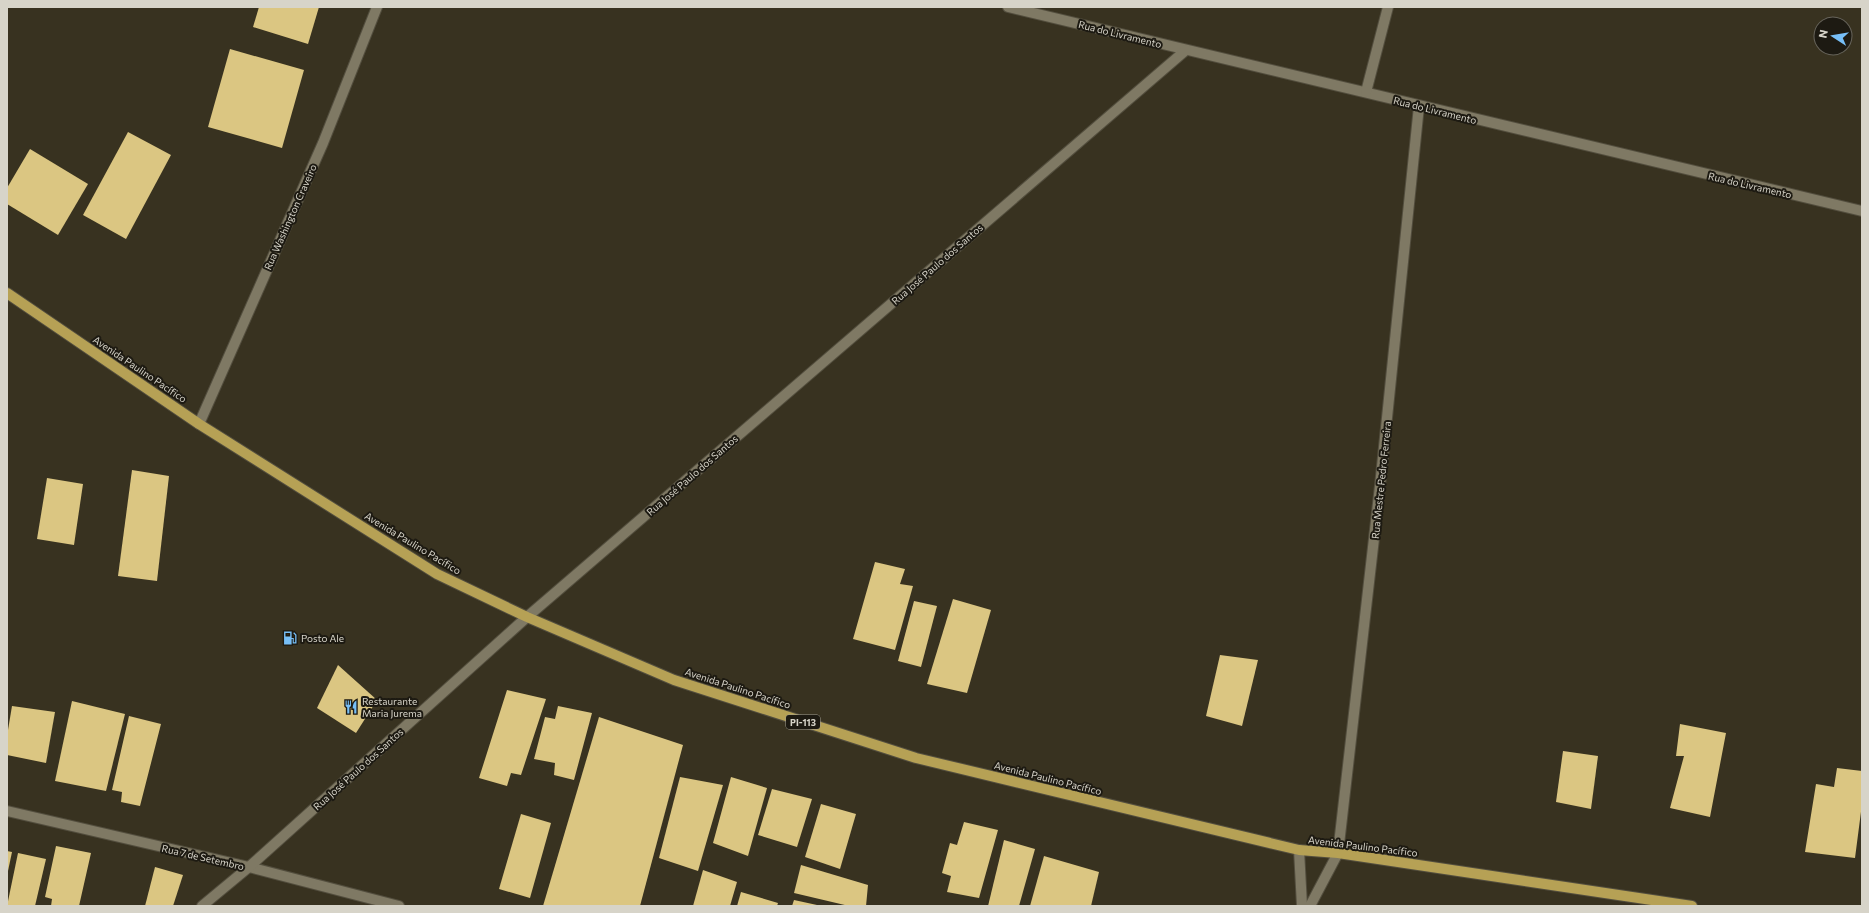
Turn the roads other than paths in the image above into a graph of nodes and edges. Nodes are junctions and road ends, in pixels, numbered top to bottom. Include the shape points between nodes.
1 (377, 7) edge
2 (1008, 7) edge
3 (1388, 7) edge
4 (1186, 50) junction
5 (1366, 92) junction
6 (1419, 106) junction
7 (1862, 211) edge
8 (7, 293) edge
9 (199, 424) junction
10 (527, 617) junction
11 (7, 811) edge
12 (1299, 850) junction
13 (1338, 853) junction
14 (248, 867) junction
15 (202, 906) edge
16 (399, 906) edge
17 (1302, 906) edge
18 (1310, 906) edge
19 (1688, 906) edge
20 (1692, 906) edge

1 - 9 street, Rua Washington Craveiro via 323,143
2 - 4 street, Rua do Livramento
3 - 5 street
4 - 5 street, Rua do Livramento
4 - 10 street, Rua José Paulo dos Santos
5 - 6 street, Rua do Livramento
6 - 7 street, Rua do Livramento
6 - 13 street, Rua Mestre Pedro Ferreira via 1380,486
8 - 9 main road, Avenida Paulino Pacífico / PI-113
9 - 10 main road, Avenida Paulino Pacífico / PI-113 via 437,574
10 - 12 main road, Avenida Paulino Pacífico / PI-113 via 674,680 916,758
10 - 14 street, Rua José Paulo dos Santos
11 - 14 street, Rua 7 de Setembro
12 - 13 main road, Avenida Paulino Pacífico / PI-113
12 - 17 street
13 - 18 street
13 - 19 main road, Avenida Paulino Pacífico / PI-113
14 - 15 street, Rua José Paulo dos Santos
14 - 16 street, Rua 7 de Setembro
19 - 20 main road, Avenida Paulino Pacífico / PI-113

